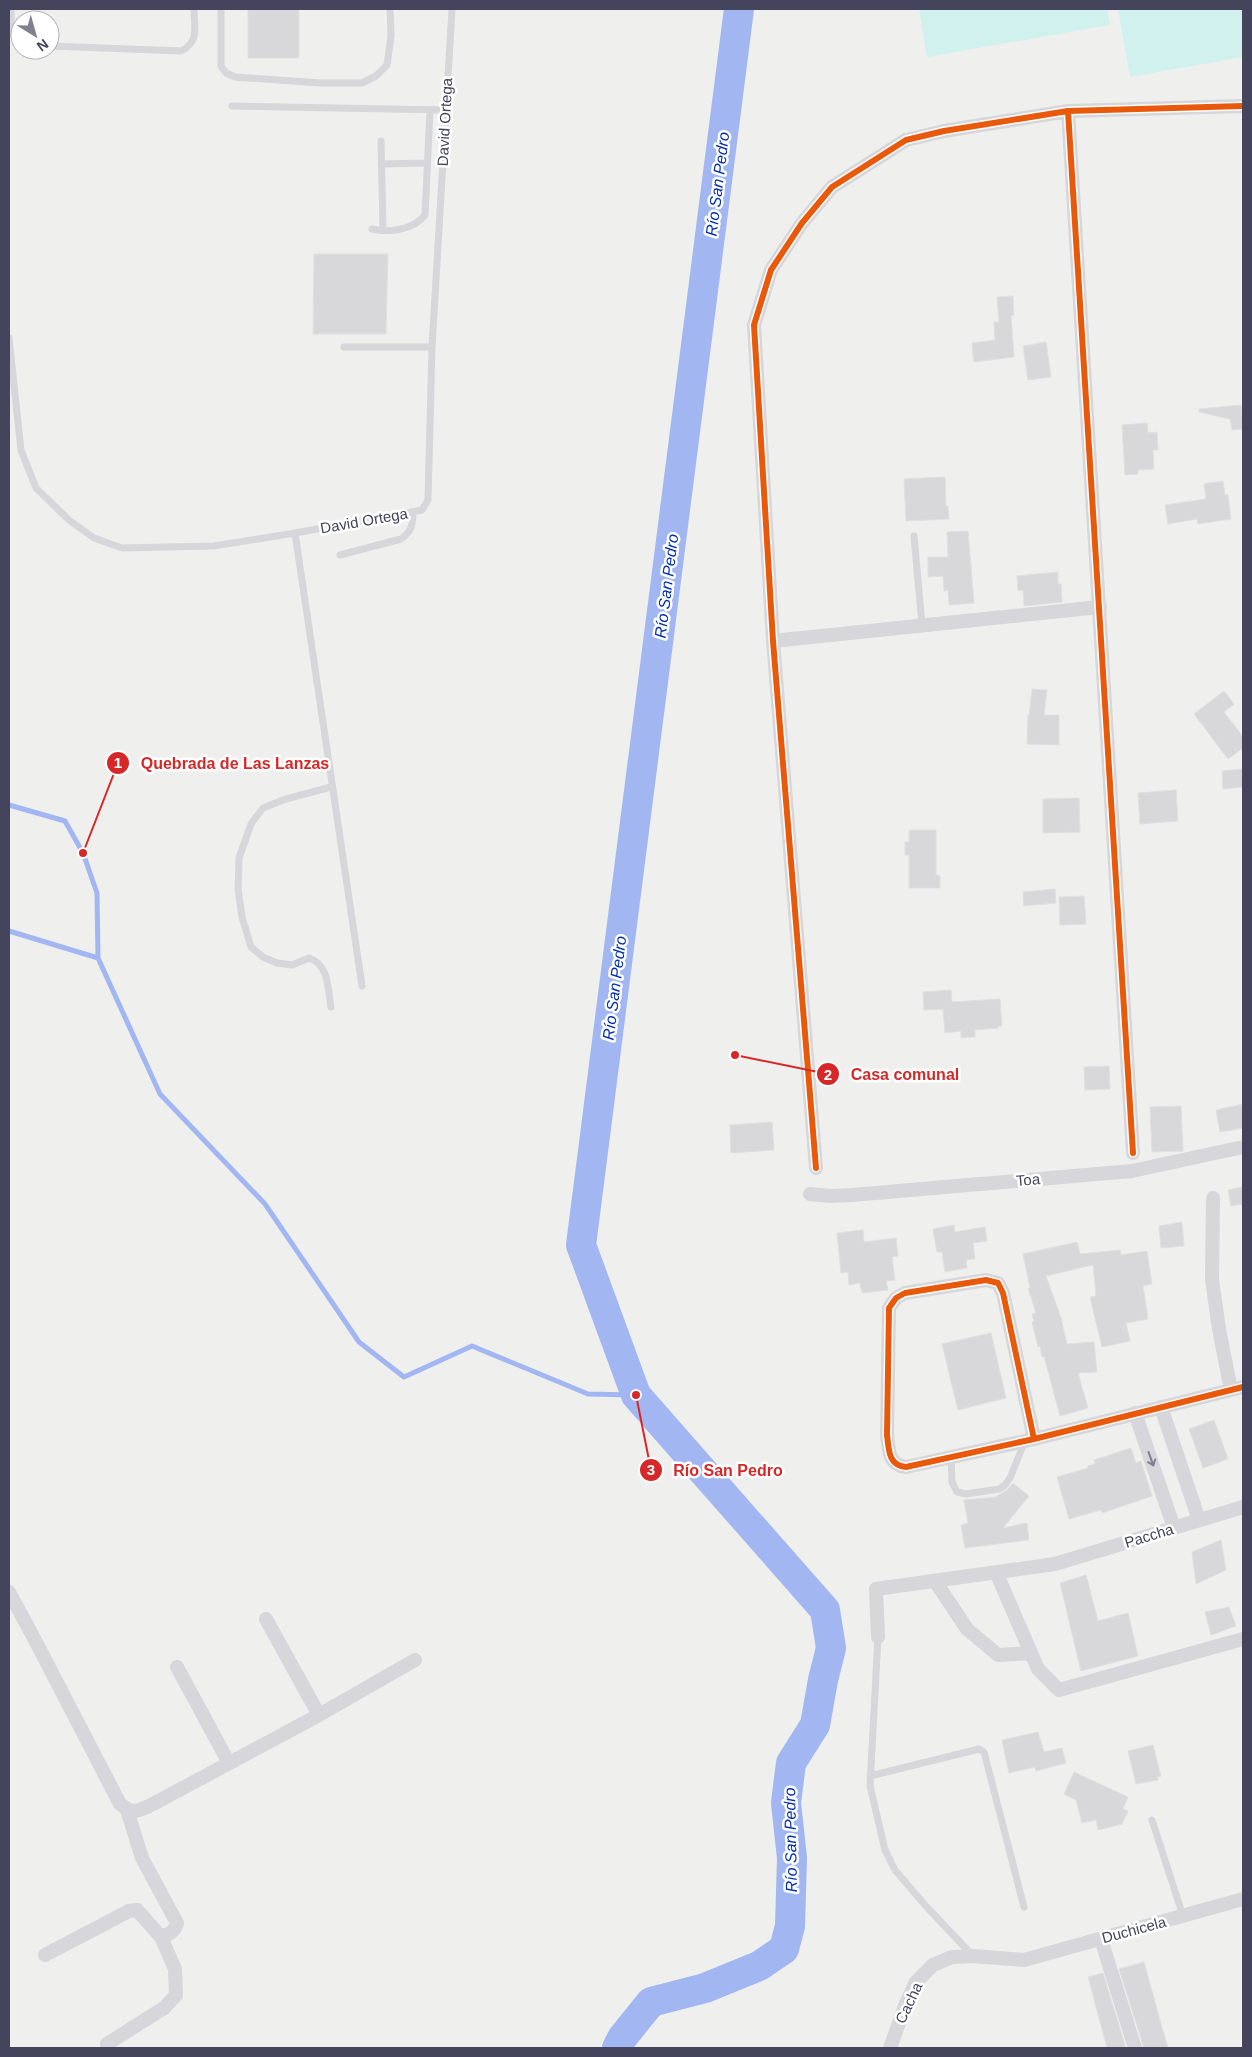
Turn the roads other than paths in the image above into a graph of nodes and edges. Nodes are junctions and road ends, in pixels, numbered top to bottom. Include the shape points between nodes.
1 (194, 9) edge
2 (221, 9) edge
3 (390, 9) edge
4 (452, 9) edge
5 (60, 46) edge
6 (232, 106) dead end
7 (1243, 106) edge
8 (430, 110) junction
9 (446, 110) junction
10 (1068, 110) junction
11 (381, 141) dead end
12 (381, 164) junction
13 (427, 164) junction
14 (372, 229) dead end
15 (383, 230) junction
16 (9, 338) edge
17 (344, 347) dead end
18 (432, 347) junction
19 (413, 513) junction
20 (295, 534) junction
21 (914, 536) dead end
22 (340, 555) dead end
23 (1100, 607) junction
24 (922, 626) junction
25 (772, 641) junction
26 (331, 787) junction
27 (362, 986) dead end
28 (331, 1007) dead end
29 (1243, 1147) edge
30 (1134, 1153) dead end
31 (816, 1168) dead end
32 (810, 1194) dead end
33 (1213, 1198) dead end
34 (1237, 1389) edge
35 (1161, 1407) junction
36 (1134, 1413) junction
37 (1029, 1440) junction
38 (951, 1457) junction
39 (1243, 1507) edge
40 (1199, 1520) junction
41 (1174, 1528) junction
42 (996, 1572) junction
43 (935, 1580) junction
44 (9, 1592) edge
45 (266, 1619) dead end
46 (878, 1637) joint
47 (1243, 1639) edge
48 (1031, 1653) junction
49 (415, 1660) dead end
50 (177, 1667) dead end
51 (318, 1715) junction
52 (229, 1763) junction
53 (870, 1776) junction
54 (127, 1810) junction
55 (1152, 1820) dead end
56 (1243, 1900) edge
57 (1024, 1907) dead end
58 (1183, 1916) junction
59 (161, 1937) junction
60 (1101, 1939) junction
61 (45, 1955) dead end
62 (973, 1956) junction
63 (1024, 1960) joint
64 (107, 2044) dead end
65 (890, 2048) edge
66 (1135, 2048) edge

1 - 5 lane via 195,40 181,51
2 - 3 lane via 221,66 226,73 235,77 362,83 388,65
4 - 9 lane, David Ortega
6 - 8 lane
7 - 10 street
8 - 9 lane
8 - 13 lane
9 - 18 lane, David Ortega
10 - 23 street
10 - 25 street via 906,140 832,187 802,223 771,270 754,325
11 - 12 lane
12 - 13 lane
12 - 15 lane
13 - 15 lane via 424,215 419,222 407,228
14 - 15 lane
16 - 20 lane, David Ortega via 21,450 36,488 69,520 94,538 122,548 214,546
17 - 18 lane
18 - 19 lane, David Ortega via 428,500 422,510
19 - 20 lane, David Ortega
19 - 22 lane via 409,533 401,539
20 - 26 lane
21 - 24 lane
23 - 24 street
23 - 30 street
24 - 25 street
25 - 31 street
26 - 27 lane
26 - 28 lane via 263,808 251,824 240,858 238,889 242,917 252,947 276,963 292,965 309,958 319,963 324,969
29 - 32 street, Toa via 1132,1171 852,1195
33 - 34 street via 1212,1279 1219,1329
34 - 35 street
35 - 36 street
35 - 40 street
36 - 37 street
36 -> 41 street
37 - 38 street
37 - 38 lane via 1010,1478 999,1489 966,1494 957,1492 952,1482
37 - 38 street via 1003,1293 998,1283 986,1280 905,1292 889,1308 886,1435 889,1456 906,1467
39 - 40 street, Paccha
40 - 41 street, Paccha
41 - 42 street, Paccha via 1055,1564
42 - 43 street, Paccha
42 - 48 street
43 - 46 street, Paccha via 876,1589
43 - 48 street via 968,1629 998,1655
44 - 54 street via 120,1804
45 - 51 street
46 - 53 lane
47 - 48 street via 1059,1690 1038,1669
49 - 51 street
50 - 52 street
51 - 52 street
52 - 54 street via 136,1812
53 - 57 lane via 978,1749 984,1752
53 - 62 lane via 878,1828 895,1870
54 - 59 street via 142,1858 177,1923 171,1933
55 - 58 lane
56 - 58 street, Duchicela
58 - 60 street, Duchicela
59 - 61 street via 137,1910 129,1911
59 - 64 street via 175,1969 176,1995 164,2008
60 - 63 street, Duchicela
60 - 66 street
62 - 63 street, Cacha
62 - 65 street, Cacha via 952,1957 933,1965 916,1982

